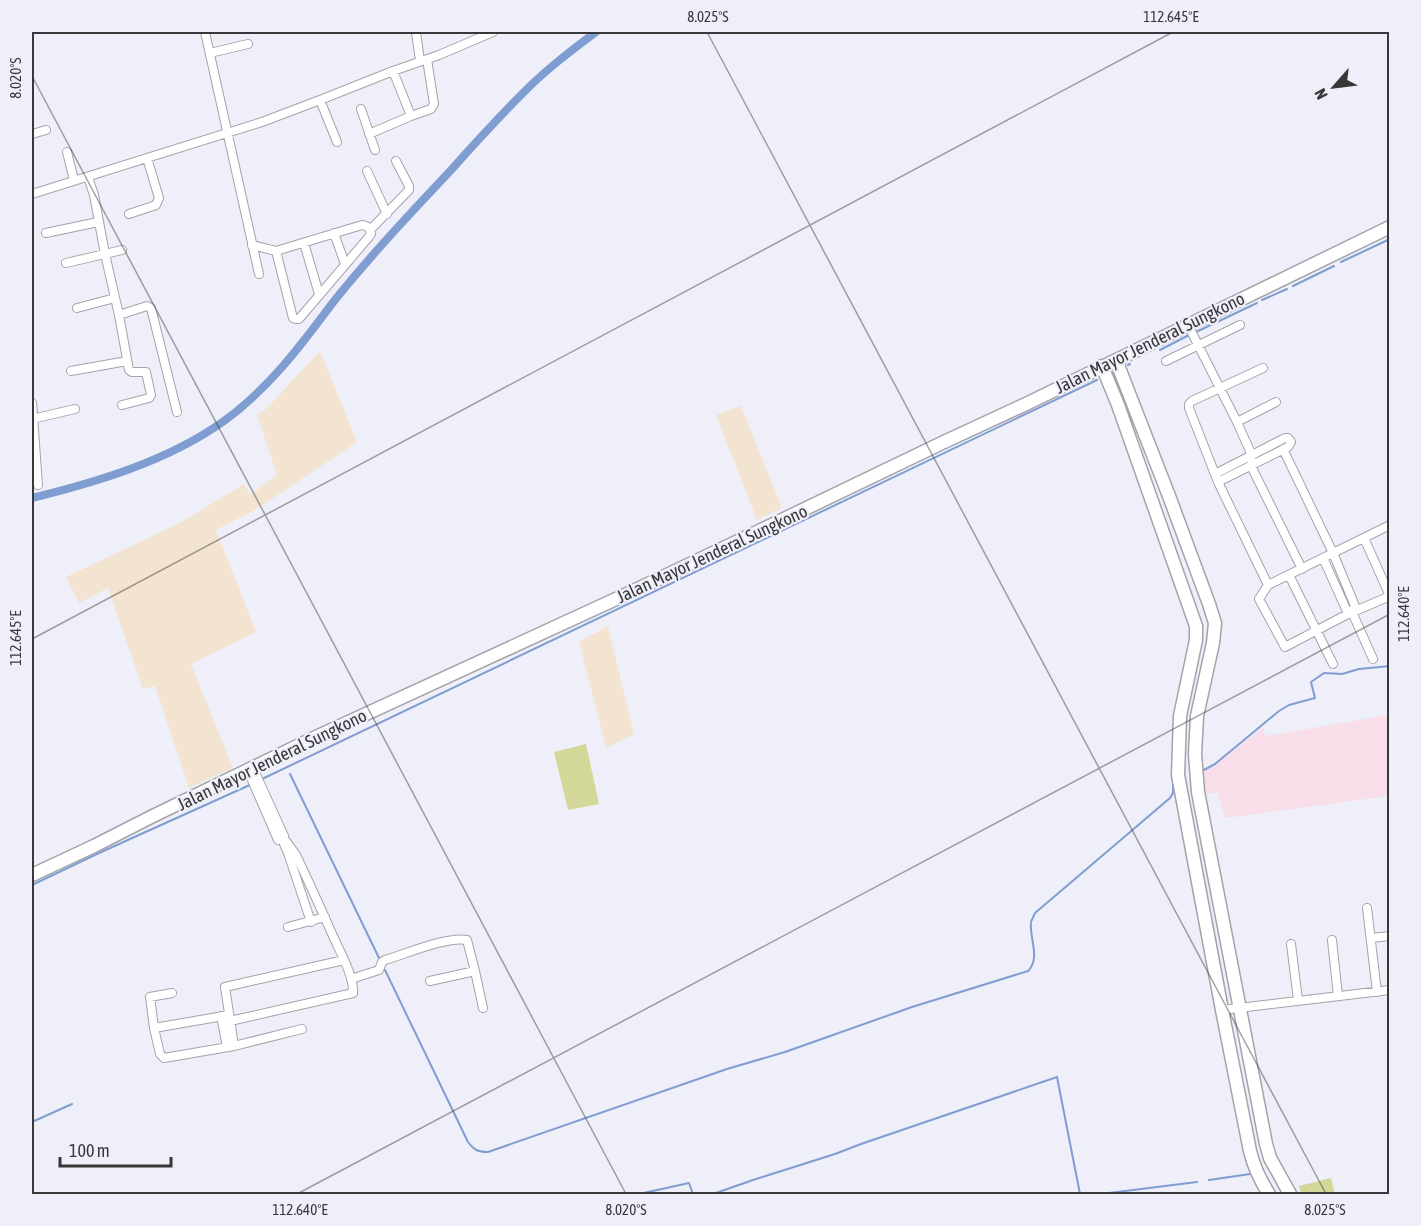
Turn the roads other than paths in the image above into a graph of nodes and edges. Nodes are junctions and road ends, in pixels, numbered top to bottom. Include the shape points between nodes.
1 (205, 32) edge
2 (416, 32) edge
3 (493, 32) edge
4 (248, 44) dead end
5 (210, 53) junction
6 (424, 60) junction
7 (393, 71) junction
8 (320, 100) junction
9 (362, 109) dead end
10 (411, 116) junction
11 (46, 130) dead end
12 (32, 134) edge
13 (227, 134) junction
14 (369, 134) junction
15 (337, 142) dead end
16 (375, 150) dead end
17 (67, 152) dead end
18 (147, 158) junction
19 (396, 161) dead end
20 (367, 171) dead end
21 (88, 177) junction
22 (74, 180) junction
23 (32, 194) edge
24 (129, 214) dead end
25 (387, 214) junction
26 (98, 222) junction
27 (1389, 227) edge
28 (370, 230) junction
29 (46, 232) dead end
30 (334, 233) junction
31 (304, 243) junction
32 (252, 245) junction
33 (122, 250) dead end
34 (276, 251) junction
35 (105, 254) junction
36 (66, 263) dead end
37 (345, 264) junction
38 (259, 274) dead end
39 (319, 294) junction
40 (115, 298) junction
41 (77, 308) dead end
42 (119, 315) junction
43 (1188, 325) junction
44 (1240, 325) dead end
45 (1198, 345) junction
46 (1116, 360) junction
47 (127, 361) junction
48 (1166, 361) dead end
49 (1102, 366) junction
50 (1263, 368) dead end
51 (71, 371) dead end
52 (1220, 388) junction
53 (1276, 402) dead end
54 (32, 405) edge
55 (122, 405) dead end
56 (75, 408) dead end
57 (177, 412) dead end
58 (32, 418) edge
59 (1237, 422) junction
60 (1283, 449) junction
61 (1251, 455) junction
62 (1253, 465) junction
63 (1217, 478) junction
64 (38, 485) dead end
65 (1389, 525) edge
66 (1364, 538) junction
67 (1333, 553) junction
68 (1323, 558) junction
69 (1302, 569) junction
70 (1289, 575) junction
71 (1268, 585) junction
72 (1353, 612) junction
73 (1318, 630) junction
74 (1373, 659) dead end
75 (1333, 664) dead end
76 (1180, 716) junction
77 (1197, 716) junction
78 (255, 778) junction
79 (283, 840) junction
80 (32, 875) edge
81 (1367, 908) dead end
82 (325, 917) junction
83 (311, 922) junction
84 (288, 927) dead end
85 (1389, 936) edge
86 (1371, 938) junction
87 (1332, 940) dead end
88 (1291, 944) dead end
89 (344, 960) junction
90 (475, 971) junction
91 (351, 979) junction
92 (430, 981) dead end
93 (1389, 990) edge
94 (1377, 992) junction
95 (172, 993) dead end
96 (1338, 996) junction
97 (1298, 1000) junction
98 (483, 1008) dead end
99 (1239, 1008) junction
100 (1222, 1010) junction
101 (227, 1017) junction
102 (154, 1028) junction
103 (302, 1029) dead end
104 (231, 1046) junction
105 (1269, 1194) edge
106 (1290, 1194) edge

1 - 5 street
2 - 6 street
3 - 6 street
4 - 5 street
5 - 13 street
6 - 7 street
6 - 10 street via 434,104 431,109
7 - 8 street
7 - 10 street
8 - 13 street
8 - 15 street
9 - 14 street
10 - 14 street
11 - 12 street
13 - 18 street
13 - 32 street
14 - 16 street
17 - 22 street
18 - 21 street
18 - 24 street via 159,201
19 - 25 street via 409,190
20 - 25 street
21 - 22 street
21 - 26 street
22 - 23 street
25 - 28 street
26 - 29 street
26 - 35 street
27 - 43 main road, Jalan Mayor Jenderal Sungkono
28 - 30 street via 362,225
28 - 37 street via 371,234
30 - 31 street
30 - 37 street
31 - 34 street
31 - 39 street
32 - 34 street
32 - 38 street
33 - 35 street
34 - 39 street via 294,318 299,319
35 - 36 street
35 - 40 street
37 - 39 street
40 - 41 street
40 - 42 street
42 - 47 street
42 - 57 street via 152,308
43 - 45 street
43 - 46 main road, Jalan Mayor Jenderal Sungkono
44 - 45 street
45 - 48 street
45 - 52 street
46 - 49 main road, Jalan Mayor Jenderal Sungkono
46 - 77 main road via 1214,618 1213,643
47 - 51 street
47 - 55 street via 130,372 146,372 151,396
49 - 76 main road via 1196,626
49 - 78 main road, Jalan Mayor Jenderal Sungkono via 350,722
50 - 52 street
52 - 59 street
52 - 63 street via 1189,404
53 - 59 street
54 - 58 street
56 - 58 street
58 - 64 street
59 - 61 street
60 - 61 street via 1291,442 1288,438
60 - 62 street
60 - 67 street
61 - 62 street
61 - 63 street
62 - 63 street
62 - 69 street
63 - 71 street
65 - 66 street
66 - 67 street
66 - 72 street via 1389,596
67 - 68 street
67 - 72 street via 1355,606
68 - 69 street
68 - 72 street via 1346,609
69 - 70 street
70 - 71 street
70 - 73 street
71 - 73 street via 1260,599 1284,646
72 - 73 street
72 - 74 street
73 - 75 street
76 - 77 main road
76 - 100 main road via 1178,775
77 - 99 main road via 1198,792
78 - 79 street
78 - 80 main road, Jalan Mayor Jenderal Sungkono via 153,816
79 - 82 street via 296,855
79 - 83 street
81 - 86 street
82 - 83 street
82 - 89 street
83 - 84 street
85 - 86 street
86 - 94 street
87 - 96 street
88 - 97 street
89 - 91 street
89 - 101 street via 225,987
90 - 91 street via 467,940 448,940 386,960 379,970
90 - 92 street
90 - 98 street
91 - 101 street via 353,989 349,995
93 - 94 street
94 - 96 street
95 - 102 street via 150,997
96 - 97 street
97 - 99 street
99 - 100 street
99 - 106 main road via 1268,1151
100 - 105 main road via 1254,1165
101 - 102 street
101 - 104 street
102 - 104 street via 164,1058
103 - 104 street

